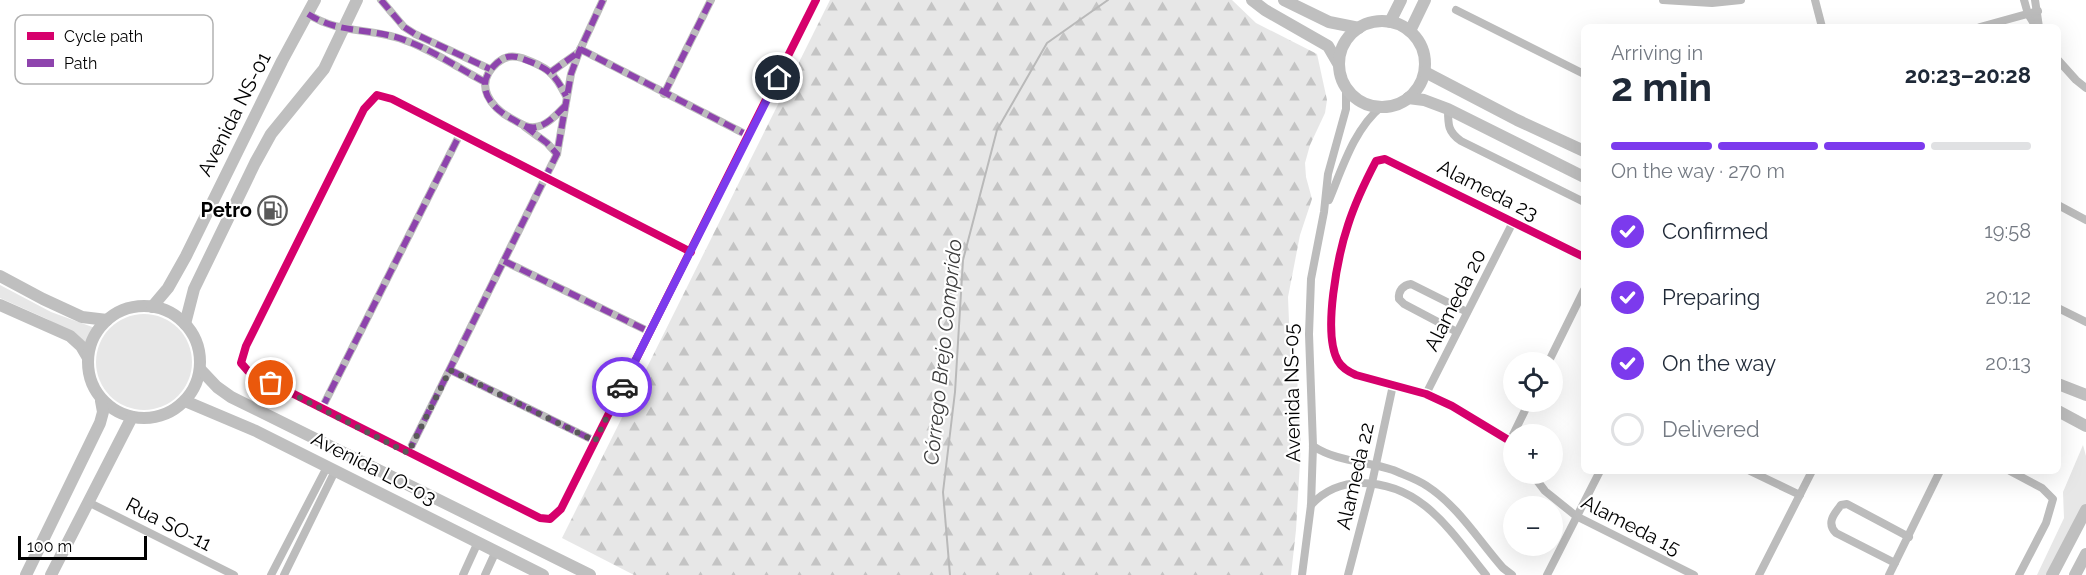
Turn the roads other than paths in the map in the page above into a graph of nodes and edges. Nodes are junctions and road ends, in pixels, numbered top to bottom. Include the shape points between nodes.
1 (315, 0) edge
2 (357, 0) edge
3 (381, 0) edge
4 (591, 0) edge
5 (711, 0) edge
6 (816, 0) edge
7 (1252, 0) edge
8 (1284, 0) edge
9 (1401, 0) edge
10 (1425, 0) edge
11 (1664, 0) edge
12 (1742, 0) edge
13 (1815, 0) edge
14 (2024, 0) edge
15 (2036, 0) edge
16 (602, 2) edge
17 (1456, 10) dead end
18 (2038, 11) junction
19 (308, 14) junction
20 (2028, 14) junction
21 (1390, 22) junction
22 (1821, 24) edge
23 (1991, 24) edge
24 (2036, 24) edge
25 (2038, 24) edge
26 (344, 28) junction
27 (1359, 28) junction
28 (1410, 31) junction
29 (579, 51) junction
30 (2061, 63) edge
31 (1339, 65) junction
32 (490, 69) junction
33 (551, 72) junction
34 (1425, 72) junction
35 (1581, 72) edge
36 (485, 82) junction
37 (1346, 87) junction
38 (2086, 88) edge
39 (664, 94) junction
40 (566, 96) junction
41 (1408, 98) junction
42 (565, 106) junction
43 (1381, 106) junction
44 (1448, 109) junction
45 (525, 126) junction
46 (460, 134) junction
47 (749, 136) junction
48 (1581, 150) edge
49 (557, 154) junction
50 (546, 176) junction
51 (1581, 176) edge
52 (1581, 201) edge
53 (2061, 207) edge
54 (1324, 212) junction
55 (2086, 220) edge
56 (1514, 222) junction
57 (691, 252) junction
58 (1581, 256) edge
59 (504, 261) junction
60 (0, 276) edge
61 (1581, 296) edge
62 (0, 305) edge
63 (152, 307) junction
64 (2061, 310) edge
65 (1467, 312) junction
66 (107, 320) junction
67 (2086, 322) edge
68 (185, 324) junction
69 (1456, 332) junction
70 (650, 333) junction
71 (1553, 352) edge
72 (88, 358) junction
73 (200, 369) junction
74 (450, 370) junction
75 (1393, 385) junction
76 (2061, 385) edge
77 (1426, 394) junction
78 (2086, 395) edge
79 (101, 401) junction
80 (185, 401) junction
81 (322, 408) junction
82 (2061, 413) edge
83 (132, 417) junction
84 (2086, 426) edge
85 (1503, 438) edge
86 (595, 441) junction
87 (1313, 446) junction
88 (408, 453) junction
89 (1376, 465) junction
90 (331, 469) junction
91 (1598, 474) edge
92 (1756, 474) edge
93 (1810, 474) edge
94 (1939, 474) edge
95 (2016, 474) edge
96 (1372, 483) junction
97 (1540, 484) edge
98 (1800, 495) junction
99 (88, 502) junction
100 (1311, 505) junction
101 (2086, 510) edge
102 (1576, 516) junction
103 (1909, 537) junction
104 (478, 542) junction
105 (496, 551) junction
106 (2086, 554) edge
107 (1895, 563) junction
108 (26, 575) edge
109 (51, 575) edge
110 (234, 575) edge
111 (271, 575) edge
112 (284, 575) edge
113 (463, 575) edge
114 (485, 575) edge
115 (543, 575) edge
116 (590, 575) edge
117 (1302, 575) edge
118 (1348, 575) edge
119 (1486, 575) edge
120 (1512, 575) edge
121 (1547, 575) edge
122 (1694, 575) edge
123 (1759, 575) edge
124 (1889, 575) edge
125 (2019, 575) edge
126 (2052, 575) edge
127 (2075, 575) edge

1 - 19 street, Avenida NS-01
2 - 26 street, Avenida NS-01
3 - 32 street via 415,34
4 - 16 street
5 - 39 street
6 - 47 street
7 - 31 street via 1328,46
8 - 27 street via 1329,22
9 - 21 street
10 - 28 street
11 - 12 street
13 - 22 street
14 - 20 street
15 - 18 street
16 - 29 street
17 - 35 street
18 - 20 street
18 - 25 street
19 - 26 street
19 - 63 street, Avenida NS-01 via 186,256
20 - 23 street
20 - 24 street
21 - 27 street via 1374,22
21 - 28 street
26 - 36 street via 406,40
26 - 68 street, Avenida NS-01 via 324,69 271,134 255,163 194,290
27 - 31 street via 1341,50
28 - 34 street via 1424,52
29 - 33 street
29 - 39 street
29 - 40 street
30 - 38 street
31 - 37 street
32 - 33 street via 514,55
32 - 36 street
33 - 40 street
34 - 41 street
34 - 48 street
36 - 45 street via 487,97 498,112
37 - 43 street via 1367,104
37 - 54 street, Avenida NS-05 via 1346,109 1328,174
39 - 47 street
40 - 42 street
41 - 43 street via 1395,105
41 - 44 street
42 - 45 street via 541,126
42 - 49 street
43 - 54 street, Avenida NS-05 via 1361,129
44 - 51 street
44 - 52 street via 1448,127 1461,141
45 - 49 street
46 - 50 street
46 - 81 street
46 - 81 street via 382,95 377,95 364,109 241,361 248,371
47 - 57 street
49 - 50 street
50 - 57 street
50 - 59 street
53 - 55 street
54 - 87 street, Avenida NS-05 via 1311,279
56 - 58 street, Alameda 23
56 - 65 street, Alameda 20
56 - 75 street, Alameda 23 via 1391,160 1376,161 1348,225 1335,280 1332,337 1333,349 1343,368
57 - 70 street
59 - 70 street
59 - 74 street
60 - 66 street via 82,317
61 - 71 street
62 - 72 street via 70,336
63 - 66 street via 122,310
63 - 68 street via 175,315
64 - 67 street
65 - 69 street, Alameda 20
65 - 69 street via 1411,284 1405,285 1400,293 1404,304
66 - 72 street via 94,337
68 - 73 street via 197,343
69 - 77 street, Alameda 20
70 - 86 street
72 - 79 street via 89,376
73 - 80 street via 195,387
73 - 116 street, Avenida LO-03 via 231,397
74 - 86 street
74 - 88 street
75 - 77 street
75 - 89 street, Alameda 22
76 - 78 street
77 - 85 street
79 - 83 street
79 - 108 street via 100,423
80 - 83 street via 161,416
80 - 90 street, Avenida LO-03
81 - 88 street
82 - 84 street
83 - 99 street
86 - 88 street via 561,510 550,519 540,518
87 - 89 street via 1342,458
87 - 100 street, Avenida NS-05
89 - 96 street, Alameda 22
89 - 120 street via 1415,479 1442,498
90 - 104 street, Avenida LO-03
90 - 111 street
90 - 112 street
91 - 102 street
92 - 98 street
93 - 98 street
94 - 103 street
95 - 125 street via 2042,488 2053,499 2046,523
96 - 100 street via 1328,491
96 - 118 street, Alameda 22
96 - 119 street via 1402,491 1426,505
97 - 102 street, Alameda 15
98 - 123 street
99 - 109 street
99 - 110 street, Rua SO-11
100 - 117 street, Avenida NS-05
101 - 126 street
102 - 121 street
102 - 122 street, Alameda 15
103 - 107 street
103 - 107 street via 1847,504 1840,507 1831,521 1836,533
104 - 105 street, Avenida LO-03
104 - 113 street
105 - 114 street
105 - 115 street, Avenida LO-03
106 - 127 street
107 - 124 street

